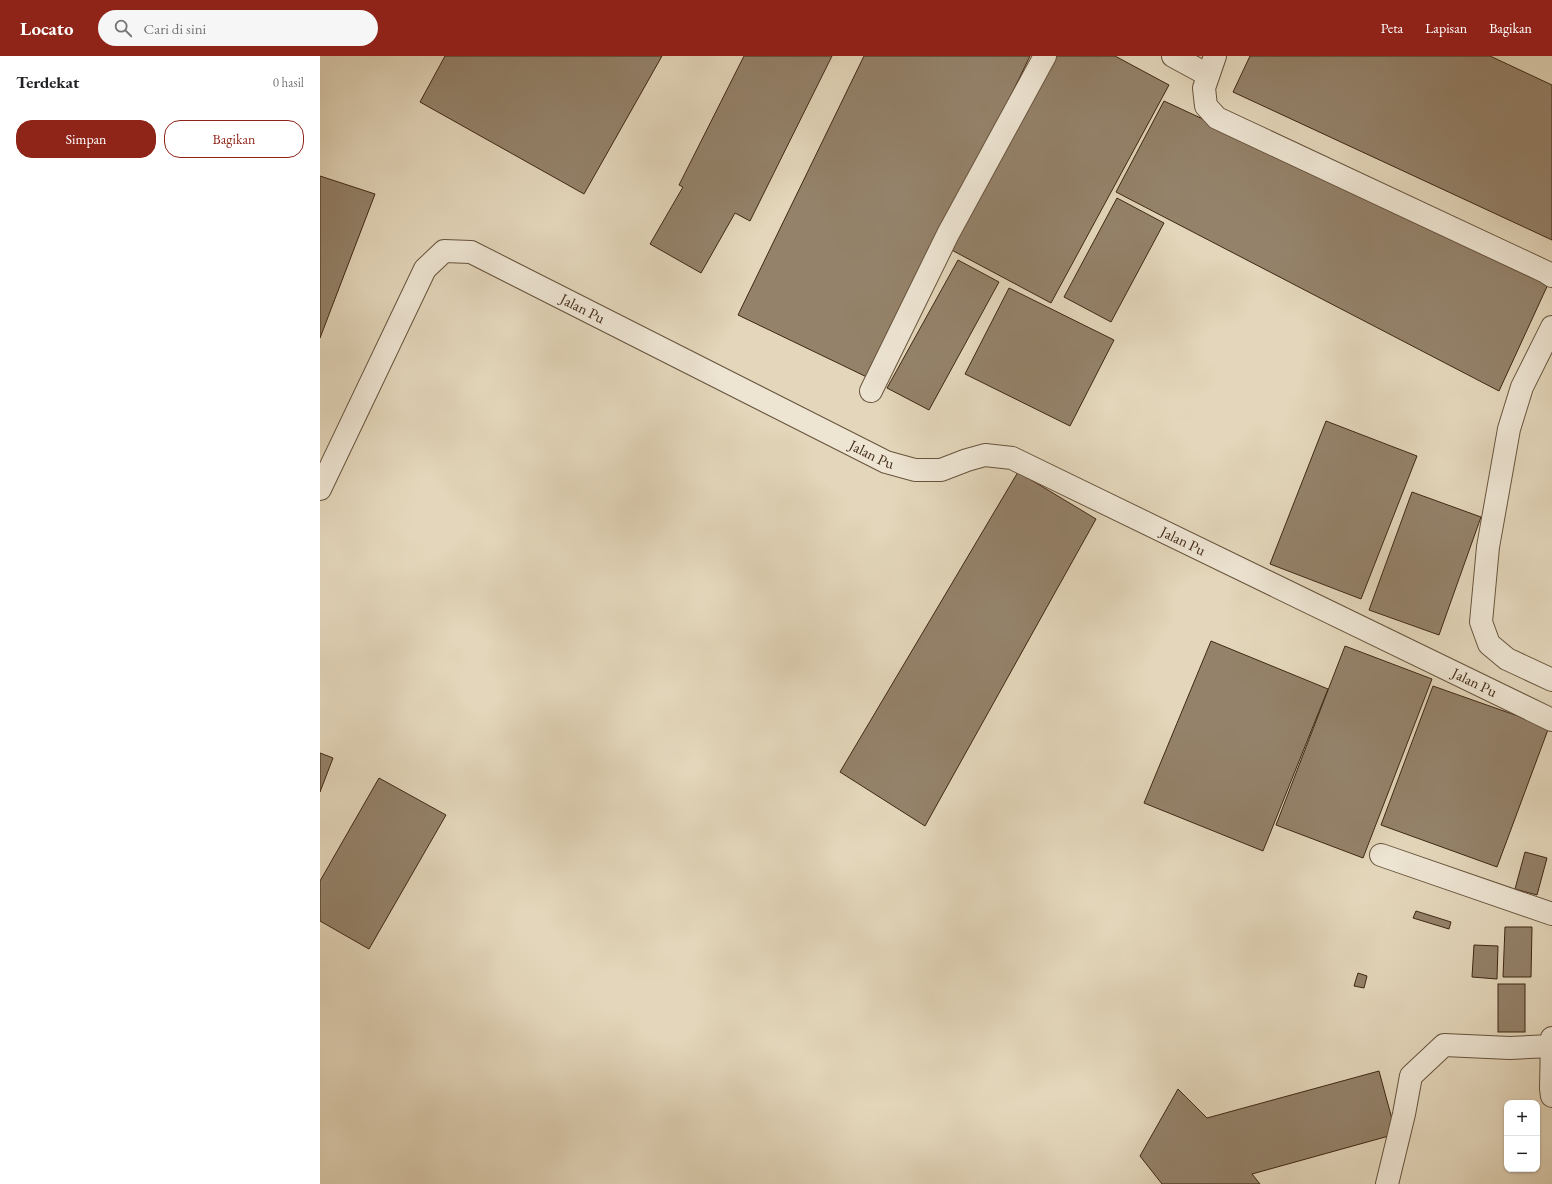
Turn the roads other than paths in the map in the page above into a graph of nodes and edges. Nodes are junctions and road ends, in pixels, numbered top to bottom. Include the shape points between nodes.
1 (1045, 56) edge
2 (1173, 56) edge
3 (1212, 65) edge
4 (1552, 276) edge
5 (1552, 328) edge
6 (871, 391) dead end
7 (320, 489) edge
8 (1552, 680) edge
9 (1552, 720) edge
10 (1381, 855) dead end
11 (1552, 914) edge
12 (1552, 1042) edge
13 (1552, 1096) edge
14 (1387, 1184) edge

1 - 6 lane via 948,234
2 - 3 lane
3 - 4 lane via 1204,88 1206,106 1217,118
5 - 8 lane via 1522,387 1509,428 1488,547 1481,622 1489,644 1507,659
7 - 9 lane, Jalan Pu via 425,269 444,251 470,252 886,462 915,470 940,470 985,455 1012,458
10 - 11 lane
12 - 13 lane
12 - 14 lane via 1510,1048 1444,1045 1411,1076

